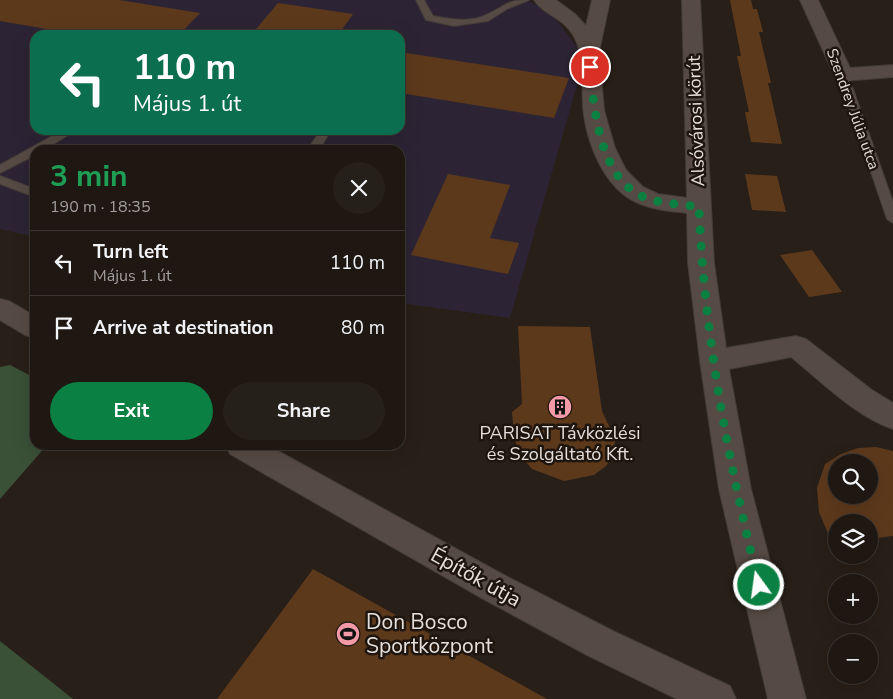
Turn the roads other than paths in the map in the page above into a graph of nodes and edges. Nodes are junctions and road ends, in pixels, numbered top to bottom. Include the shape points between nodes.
1 (420, 0) edge
2 (525, 0) edge
3 (543, 0) edge
4 (601, 0) edge
5 (691, 0) edge
6 (809, 0) edge
7 (589, 52) junction
8 (893, 71) edge
9 (843, 75) junction
10 (62, 135) edge
11 (44, 145) edge
12 (30, 153) edge
13 (0, 170) edge
14 (0, 180) edge
15 (30, 191) edge
16 (699, 207) junction
17 (893, 219) edge
18 (0, 308) edge
19 (30, 325) edge
20 (714, 361) junction
21 (893, 417) edge
22 (250, 450) edge
23 (717, 699) edge
24 (787, 699) edge

1 - 2 lane via 429,18 454,23 488,18 504,7
3 - 7 street via 572,21 582,33
4 - 7 street
5 - 16 street, Alsóvárosi körút
6 - 9 street, Szendrey Júlia utca
7 - 16 street via 595,113 608,160 619,177 630,190 646,198
8 - 9 street
9 - 17 lane, Szendrey Júlia utca
10 - 11 lane
12 - 13 lane
14 - 15 lane
16 - 20 street, Alsóvárosi körút via 701,264
18 - 19 street
20 - 21 street via 796,346 862,398
20 - 24 street, Alsóvárosi körút via 736,489
22 - 23 street, Építők útja via 490,585

